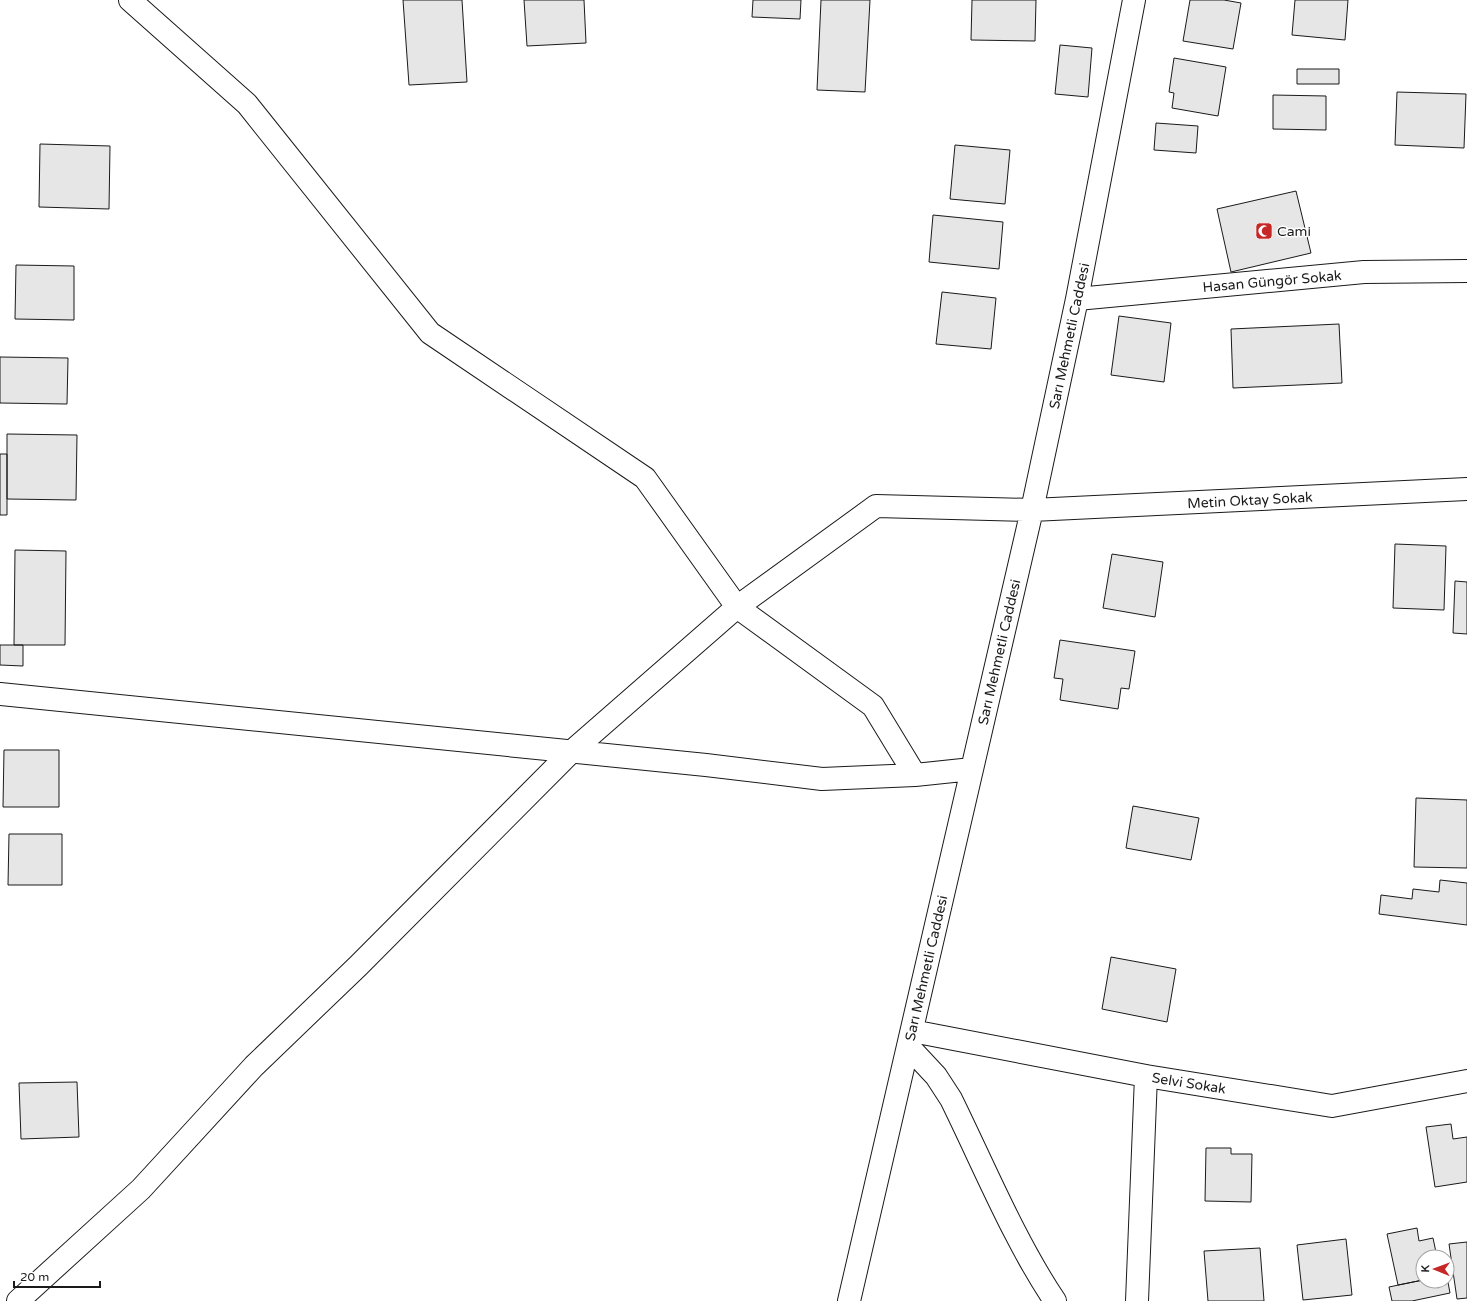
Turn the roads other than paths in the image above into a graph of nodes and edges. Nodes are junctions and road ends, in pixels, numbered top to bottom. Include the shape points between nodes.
1 (130, 0) edge
2 (1134, 0) edge
3 (1467, 271) edge
4 (1077, 299) junction
5 (1467, 489) edge
6 (1032, 510) junction
7 (737, 607) junction
8 (0, 694) edge
9 (571, 752) junction
10 (972, 769) junction
11 (914, 775) junction
12 (910, 1039) junction
13 (1146, 1076) junction
14 (1467, 1081) edge
15 (18, 1301) edge
16 (849, 1301) edge
17 (1055, 1301) edge
18 (1136, 1301) edge

1 - 7 street via 247,104 430,333 645,478
2 - 4 street, Sarı Mehmetli Caddesi
3 - 4 street, Hasan Güngör Sokak via 1364,272
4 - 6 street, Sarı Mehmetli Caddesi
5 - 6 street, Metin Oktay Sokak
6 - 7 street, Metin Oktay Sokak via 876,506
6 - 10 street, Sarı Mehmetli Caddesi
7 - 9 street, Metin Oktay Sokak
7 - 11 street via 873,706
8 - 9 street
9 - 11 street via 822,779
9 - 15 street, Metin Oktay Sokak via 358,966 254,1066 142,1189
10 - 11 street
10 - 12 street, Sarı Mehmetli Caddesi
12 - 13 street, Selvi Sokak
12 - 16 street, Sarı Mehmetli Caddesi
12 - 17 street via 951,1099 1027,1254
13 - 14 street, Selvi Sokak via 1332,1106
13 - 18 street

